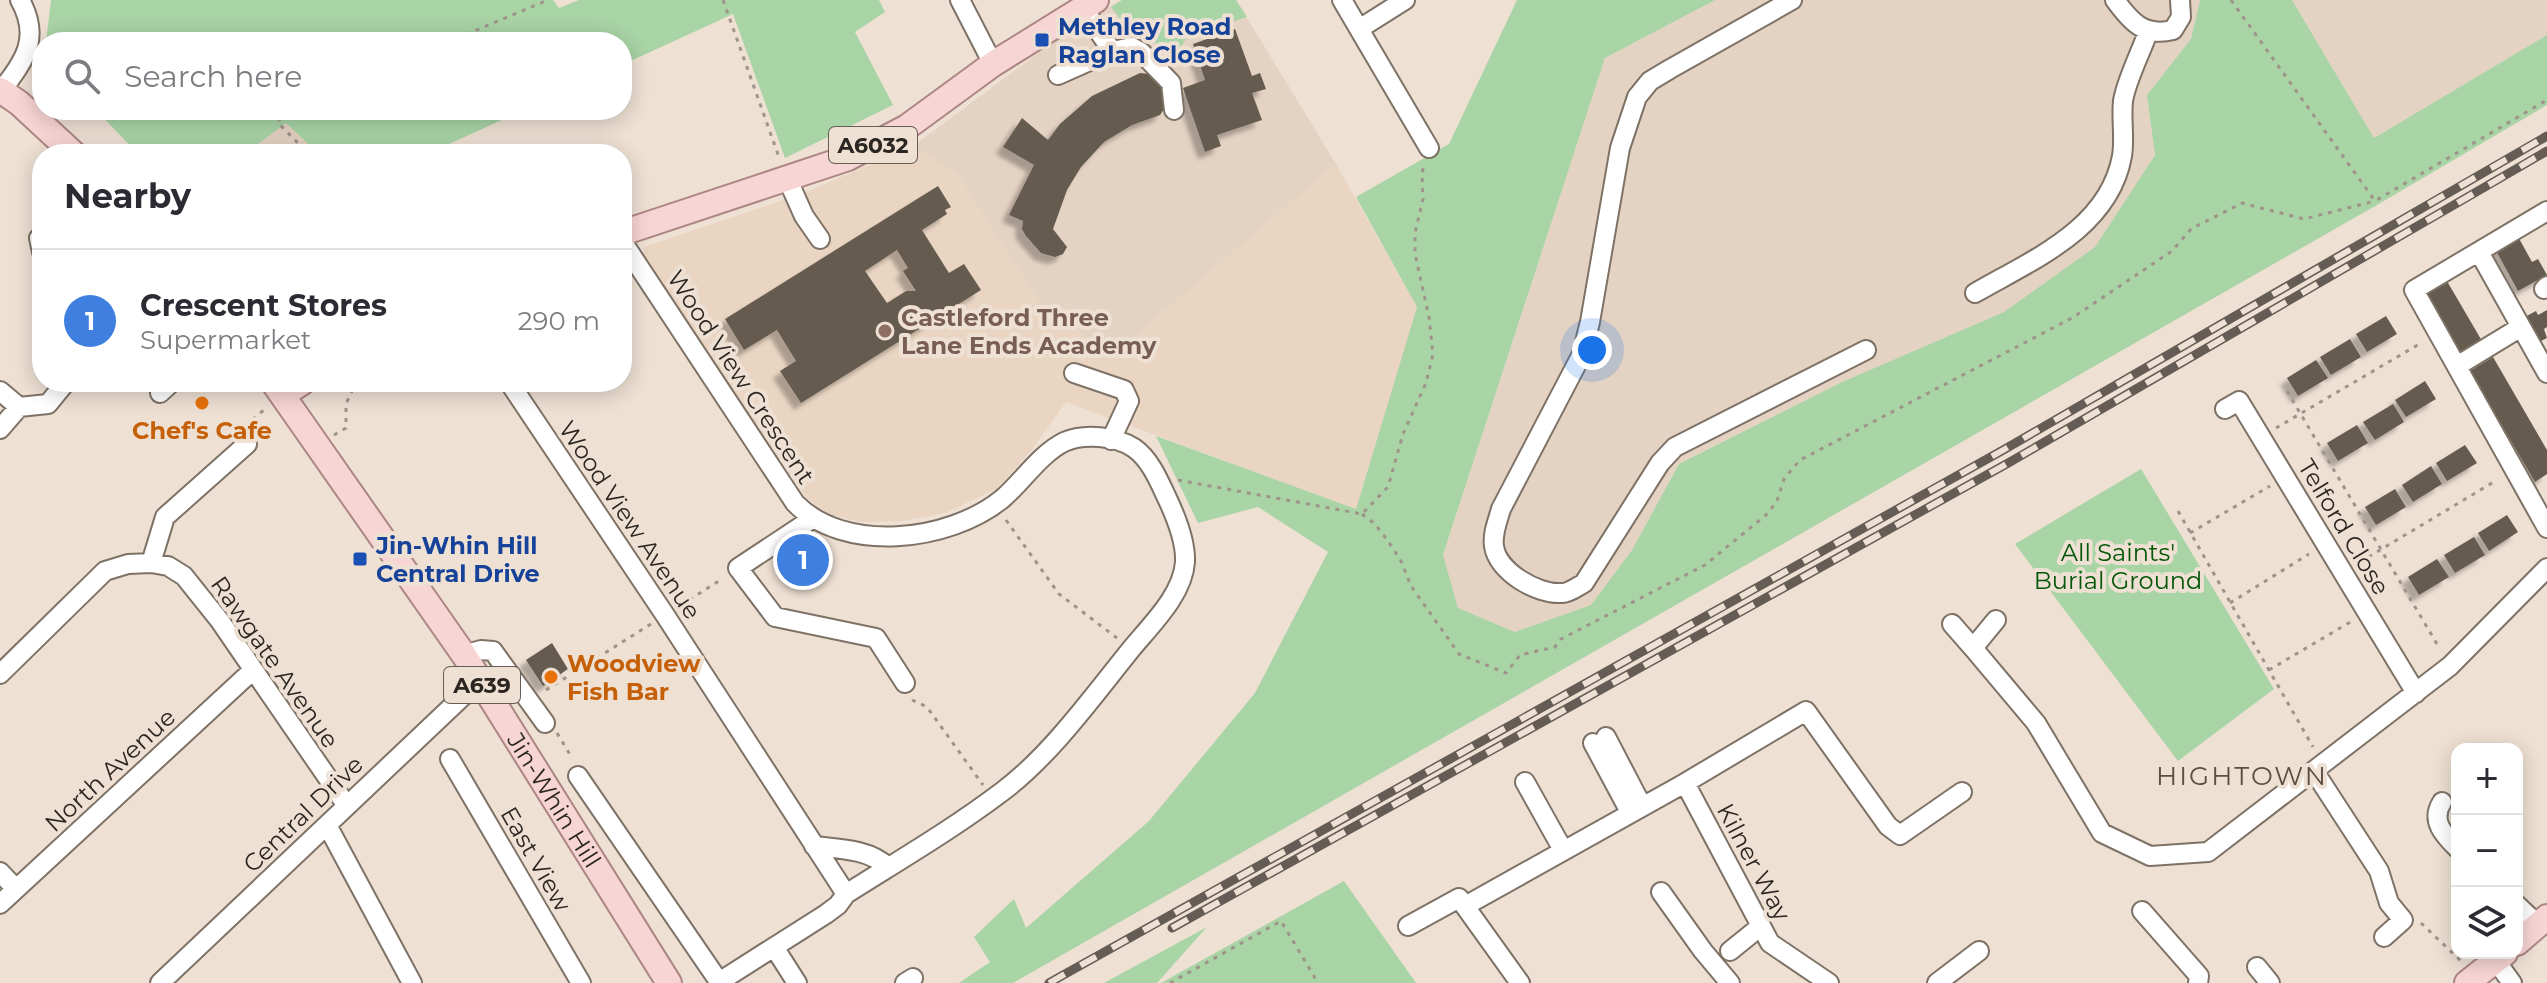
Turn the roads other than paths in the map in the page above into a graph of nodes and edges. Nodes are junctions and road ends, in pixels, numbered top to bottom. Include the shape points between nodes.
1 (20, 0) edge
2 (960, 0) edge
3 (1342, 0) edge
4 (1405, 0) edge
5 (1792, 0) edge
6 (2115, 0) edge
7 (2180, 0) edge
8 (1090, 4) edge
9 (1359, 29) junction
10 (2148, 32) junction
11 (1112, 51) junction
12 (993, 64) junction
13 (1058, 75) dead end
14 (0, 90) edge
15 (1174, 110) dead end
16 (32, 115) edge
17 (37, 120) edge
18 (63, 144) edge
19 (1429, 148) road end
20 (787, 178) junction
21 (2547, 211) edge
22 (632, 230) edge
23 (820, 239) dead end
24 (2479, 252) junction
25 (632, 256) edge
26 (1975, 293) dead end
27 (2521, 327) junction
28 (1866, 350) dead end
29 (2457, 366) junction
30 (1074, 373) dead end
31 (2547, 373) edge
32 (0, 391) edge
33 (58, 392) edge
34 (289, 392) edge
35 (516, 392) edge
36 (19, 407) junction
37 (2225, 409) dead end
38 (0, 429) edge
39 (1111, 440) junction
40 (247, 444) road end
41 (812, 519) junction
42 (2547, 528) edge
43 (151, 563) junction
44 (2547, 568) edge
45 (1996, 620) dead end
46 (1952, 624) dead end
47 (1973, 648) junction
48 (464, 655) junction
49 (253, 670) junction
50 (0, 674) edge
51 (480, 680) junction
52 (905, 683) road end
53 (2416, 693) junction
54 (545, 723) road end
55 (1599, 740) dead end
56 (450, 759) dead end
57 (2319, 768) junction
58 (578, 776) road end
59 (1525, 782) dead end
60 (1685, 783) junction
61 (1962, 792) dead end
62 (2442, 802) dead end
63 (347, 806) junction
64 (1636, 809) junction
65 (327, 825) junction
66 (2451, 840) edge
67 (814, 846) junction
68 (1563, 850) junction
69 (888, 867) junction
70 (0, 872) edge
71 (16, 889) junction
72 (1661, 892) dead end
73 (846, 894) junction
74 (1462, 902) junction
75 (0, 904) edge
76 (2523, 909) edge
77 (2142, 911) dead end
78 (2543, 921) edge
79 (1408, 926) dead end
80 (1761, 926) junction
81 (2384, 937) dead end
82 (2523, 938) edge
83 (774, 947) junction
84 (1730, 951) dead end
85 (1979, 951) dead end
86 (2498, 959) edge
87 (2502, 959) edge
88 (2257, 967) dead end
89 (2472, 979) edge
90 (160, 983) edge
91 (412, 983) edge
92 (581, 983) edge
93 (669, 983) edge
94 (720, 983) edge
95 (797, 983) edge
96 (1520, 983) edge
97 (1730, 983) edge
98 (1829, 983) edge
99 (1937, 983) edge
100 (2198, 983) edge
101 (2270, 983) edge
102 (2512, 983) edge

1 - 14 street via 29,25 28,49
2 - 12 street
3 - 9 street
4 - 9 street
5 - 28 street via 1650,81 1637,97 1620,148 1582,354 1501,509 1494,536 1500,561 1521,582 1545,593 1565,594 1584,583 1675,447
6 - 10 street
7 - 10 street via 2181,17 2173,30
8 - 11 street
8 - 12 main road, A6032
9 - 19 street
10 - 26 street via 2123,100 2117,174 2091,218 2056,246
11 - 13 street
11 - 15 street via 1132,47 1141,52 1171,83
12 - 20 main road, A6032 via 907,127 848,158
14 - 16 main road
17 - 18 main road
20 - 22 main road, A6032
20 - 23 street
21 - 24 street
24 - 27 street
24 - 29 street via 2414,290
25 - 41 street, Wood View Crescent via 795,503
27 - 29 street
27 - 31 street
29 - 42 street
30 - 39 street via 1128,395
32 - 36 street
33 - 36 street via 48,404
34 - 48 main road, Jin-Whin Hill / A639 via 317,445
35 - 67 street, Wood View Avenue
36 - 38 street
37 - 53 street, Telford Close via 2239,401
39 - 41 street, Wood View Crescent via 1086,436 1062,443 995,503 940,530 908,536 860,534
39 - 69 street, Wood View Crescent via 1135,449 1156,476 1183,541 1180,584 1073,722 1015,780
40 - 43 street via 165,517
41 - 52 street via 738,568 775,617 876,638
43 - 49 street, Rawgate Avenue via 184,576
43 - 50 street via 105,571
44 - 53 street
45 - 47 street
46 - 47 street
47 - 57 street via 2036,723 2102,833 2150,856 2208,852
48 - 51 main road, Jin-Whin Hill / A639
48 - 54 street via 493,651
49 - 63 street, Rawgate Avenue
49 - 71 street, North Avenue
51 - 63 street, Central Drive
51 - 93 main road, Jin-Whin Hill / A639
53 - 57 street
55 - 64 street
56 - 92 street, East View
57 - 81 street via 2379,871 2389,903 2403,920
58 - 94 street
59 - 68 street
60 - 61 street via 1806,711 1888,826 1900,835
60 - 64 street
60 - 80 street, Kilner Way
62 - 66 street via 2437,821
63 - 65 street, Central Drive
64 - 68 street
65 - 90 street, Central Drive
65 - 91 street
67 - 69 street via 865,853
67 - 73 street, Wood View Avenue
68 - 74 street
69 - 73 street
70 - 71 street
71 - 75 street, North Avenue
72 - 97 street
73 - 83 street via 838,905
74 - 79 street
74 - 96 street
76 - 78 street
77 - 100 street via 2199,976
78 - 82 main road
80 - 84 street
80 - 98 street, Kilner Way via 1770,943
83 - 94 street
83 - 95 street
85 - 99 street
86 - 89 main road
87 - 102 street
88 - 101 street

